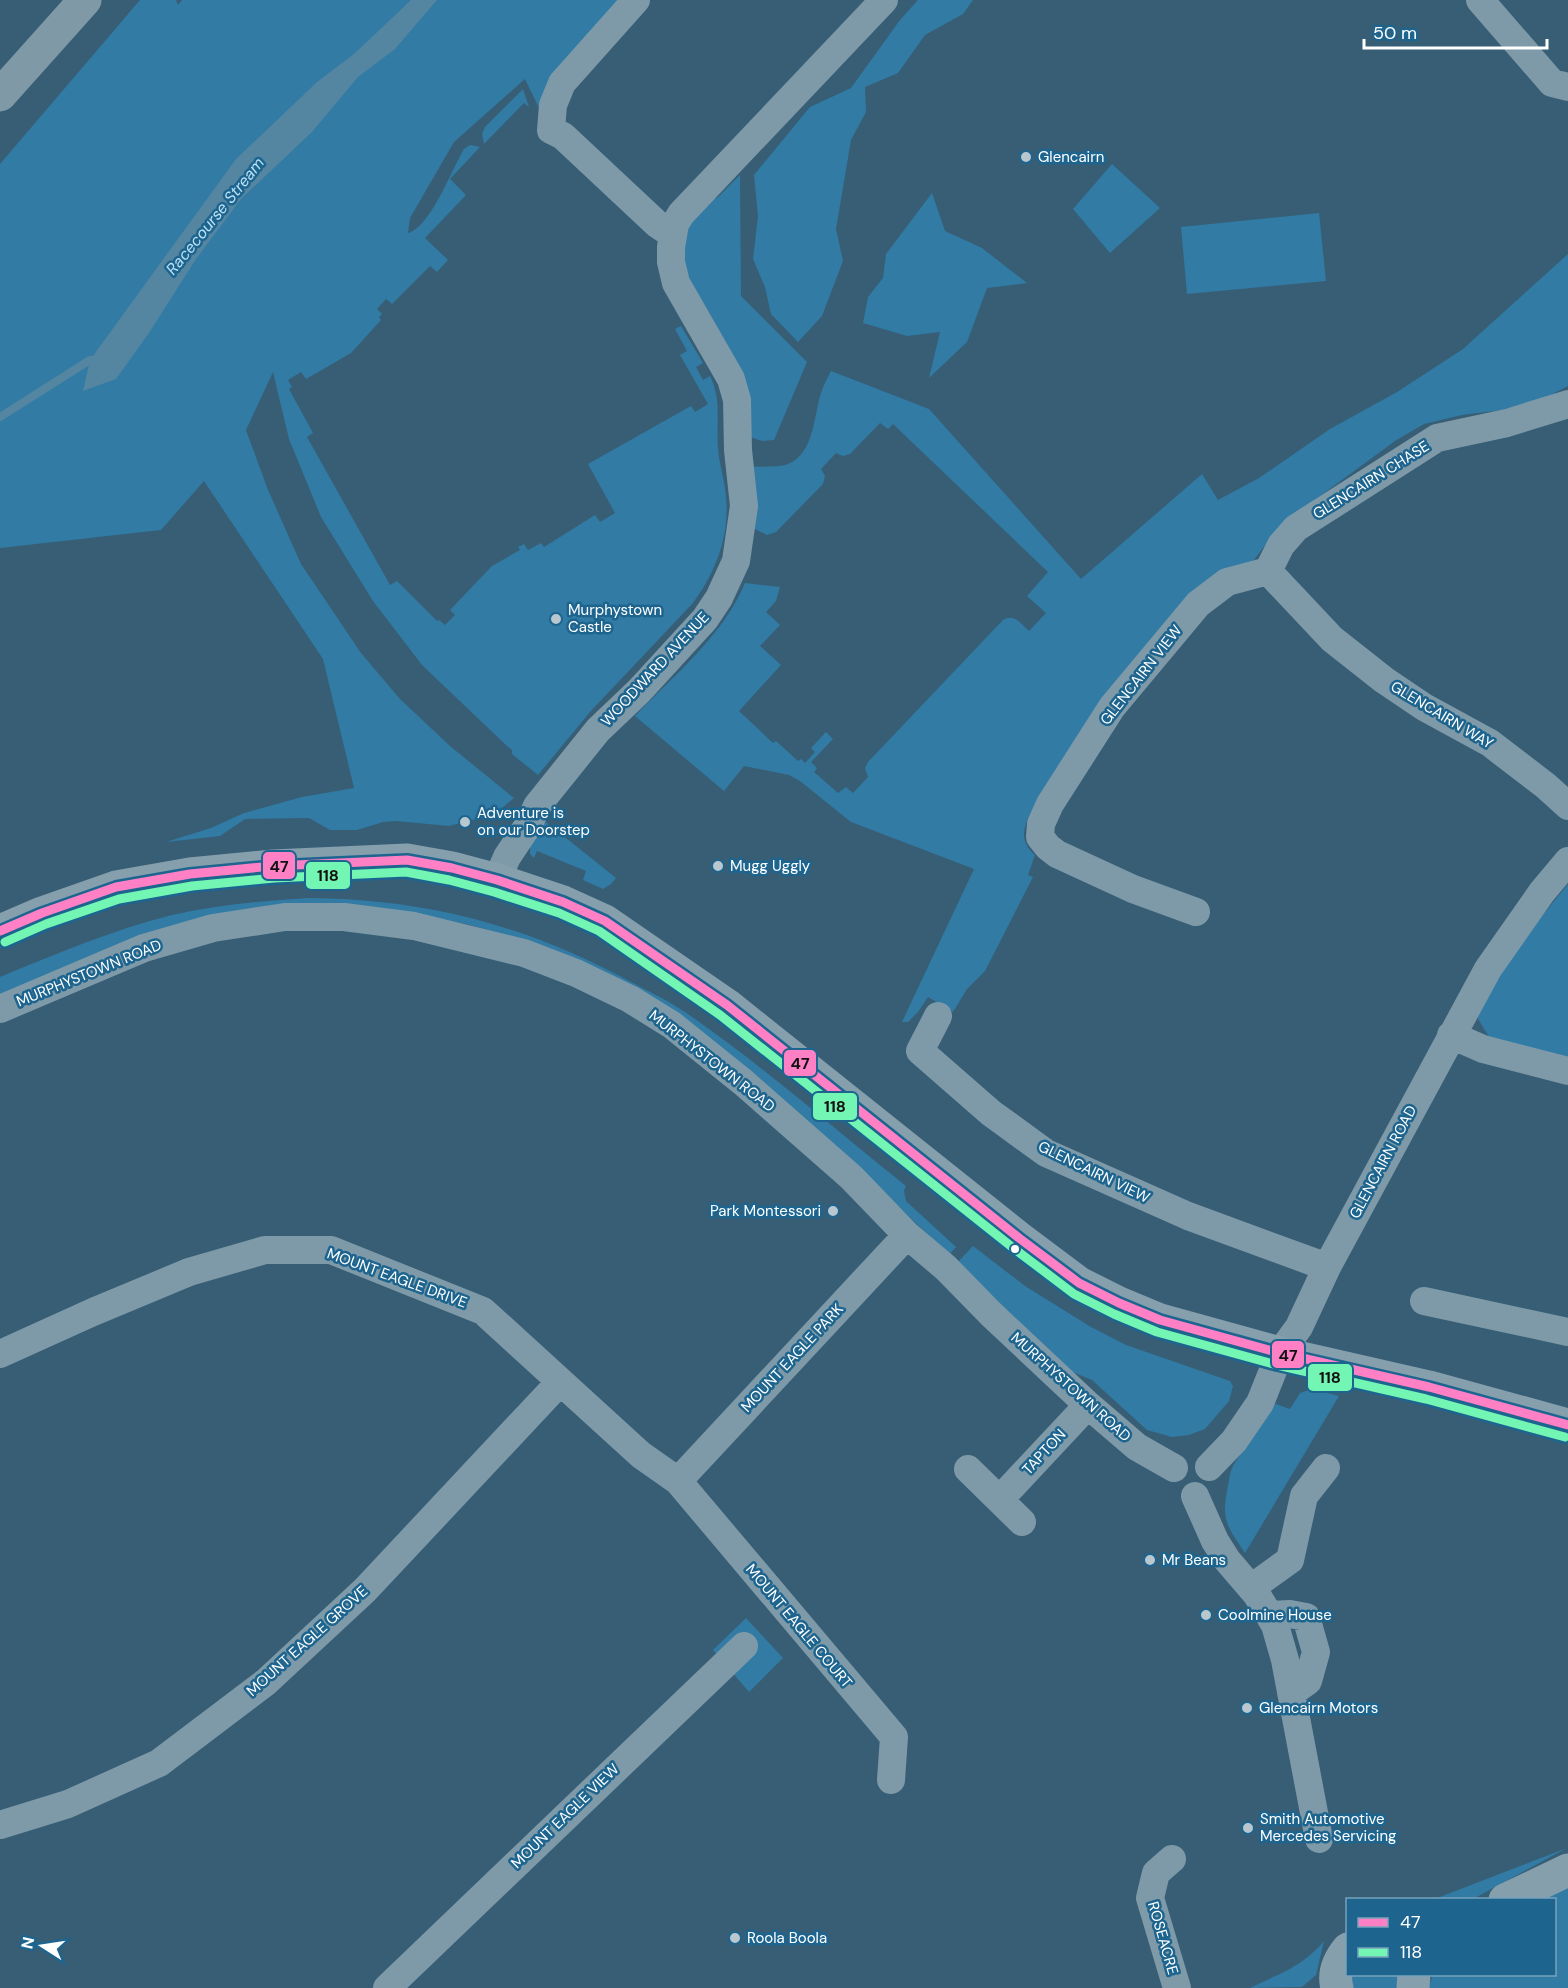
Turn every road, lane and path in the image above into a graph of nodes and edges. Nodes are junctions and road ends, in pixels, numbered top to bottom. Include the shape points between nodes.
1 (85, 0) edge
2 (636, 0) edge
3 (884, 0) edge
4 (1480, 0) edge
5 (1568, 87) edge
6 (0, 95) edge
7 (672, 234) junction
8 (1568, 404) edge
9 (1268, 571) junction
10 (1568, 806) edge
11 (1568, 861) edge
12 (497, 880) junction
13 (1196, 912) dead end
14 (0, 931) edge
15 (0, 1009) edge
16 (938, 1016) dead end
17 (1451, 1035) junction
18 (1568, 1071) edge
19 (907, 1235) junction
20 (1327, 1266) junction
21 (1424, 1302) dead end
22 (1568, 1332) edge
23 (1280, 1353) junction
24 (0, 1354) edge
25 (560, 1382) junction
26 (1088, 1405) junction
27 (1568, 1425) edge
28 (1209, 1467) junction
29 (1174, 1468) junction
30 (1326, 1468) dead end
31 (968, 1469) dead end
32 (678, 1481) junction
33 (1195, 1496) junction
34 (1000, 1499) junction
35 (1022, 1522) dead end
36 (1251, 1588) junction
37 (744, 1646) dead end
38 (891, 1780) dead end
39 (0, 1825) edge
40 (1319, 1839) dead end
41 (1172, 1859) dead end
42 (1568, 1870) edge
43 (1507, 1898) edge
44 (1346, 1950) edge
45 (1334, 1987) edge
46 (387, 1988) edge
47 (1177, 1988) edge

1 - 6 highway
2 - 7 street via 562,83 553,105 551,130 563,136
3 - 7 street via 681,214
4 - 5 street via 1552,83
7 - 12 street, WOODWARD AVENUE via 671,262 676,283 727,371 737,400 744,506 736,561 705,619 598,730 537,806
8 - 9 street, GLENCAIRN CHASE via 1507,423 1437,438 1296,528 1281,545
9 - 10 street, GLENCAIRN WAY via 1332,639 1384,680 1490,743
9 - 13 street, GLENCAIRN VIEW via 1227,582 1198,604 1112,707 1041,824 1041,837 1057,854 1133,889
11 - 17 street, GLENCAIRN ROAD via 1488,969
12 - 14 street via 407,860 190,874 116,887
12 - 23 street via 605,921 727,1005 1079,1283 1160,1320
15 - 19 street, MURPHYSTOWN ROAD via 144,948 213,928 285,917 344,917 414,926 476,940 576,973 672,1025 842,1169
16 - 20 street, GLENCAIRN VIEW via 920,1051 991,1113 1046,1153 1188,1216
17 - 18 street via 1484,1049
17 - 20 street, GLENCAIRN ROAD
19 - 26 street, MURPHYSTOWN ROAD
19 - 32 street, MOUNT EAGLE PARK
20 - 23 street, GLENCAIRN ROAD via 1299,1327
21 - 22 street
23 - 27 street via 1429,1387
23 - 28 street, GLENCAIRN ROAD via 1260,1403 1234,1441
24 - 25 street, MOUNT EAGLE DRIVE via 189,1272 265,1250 330,1250 483,1311
25 - 32 street, MOUNT EAGLE DRIVE via 641,1455
25 - 39 street, MOUNT EAGLE GROVE via 365,1590 266,1682 159,1763 68,1804
26 - 29 street, MURPHYSTOWN ROAD via 1137,1447
26 - 34 street, TAPTON
28 - 29 street via 1200,1459 1189,1457
28 - 33 street via 1211,1484
29 - 33 street via 1175,1487 1185,1496
30 - 36 street via 1304,1496 1290,1560
31 - 34 street
32 - 38 street, MOUNT EAGLE COURT via 894,1737
33 - 36 street via 1215,1541
34 - 35 street
36 - 40 street via 1275,1625
37 - 46 street, MOUNT EAGLE VIEW
41 - 47 street, ROSEACRE via 1156,1873 1150,1898
42 - 43 street
44 - 45 street via 1335,1971

